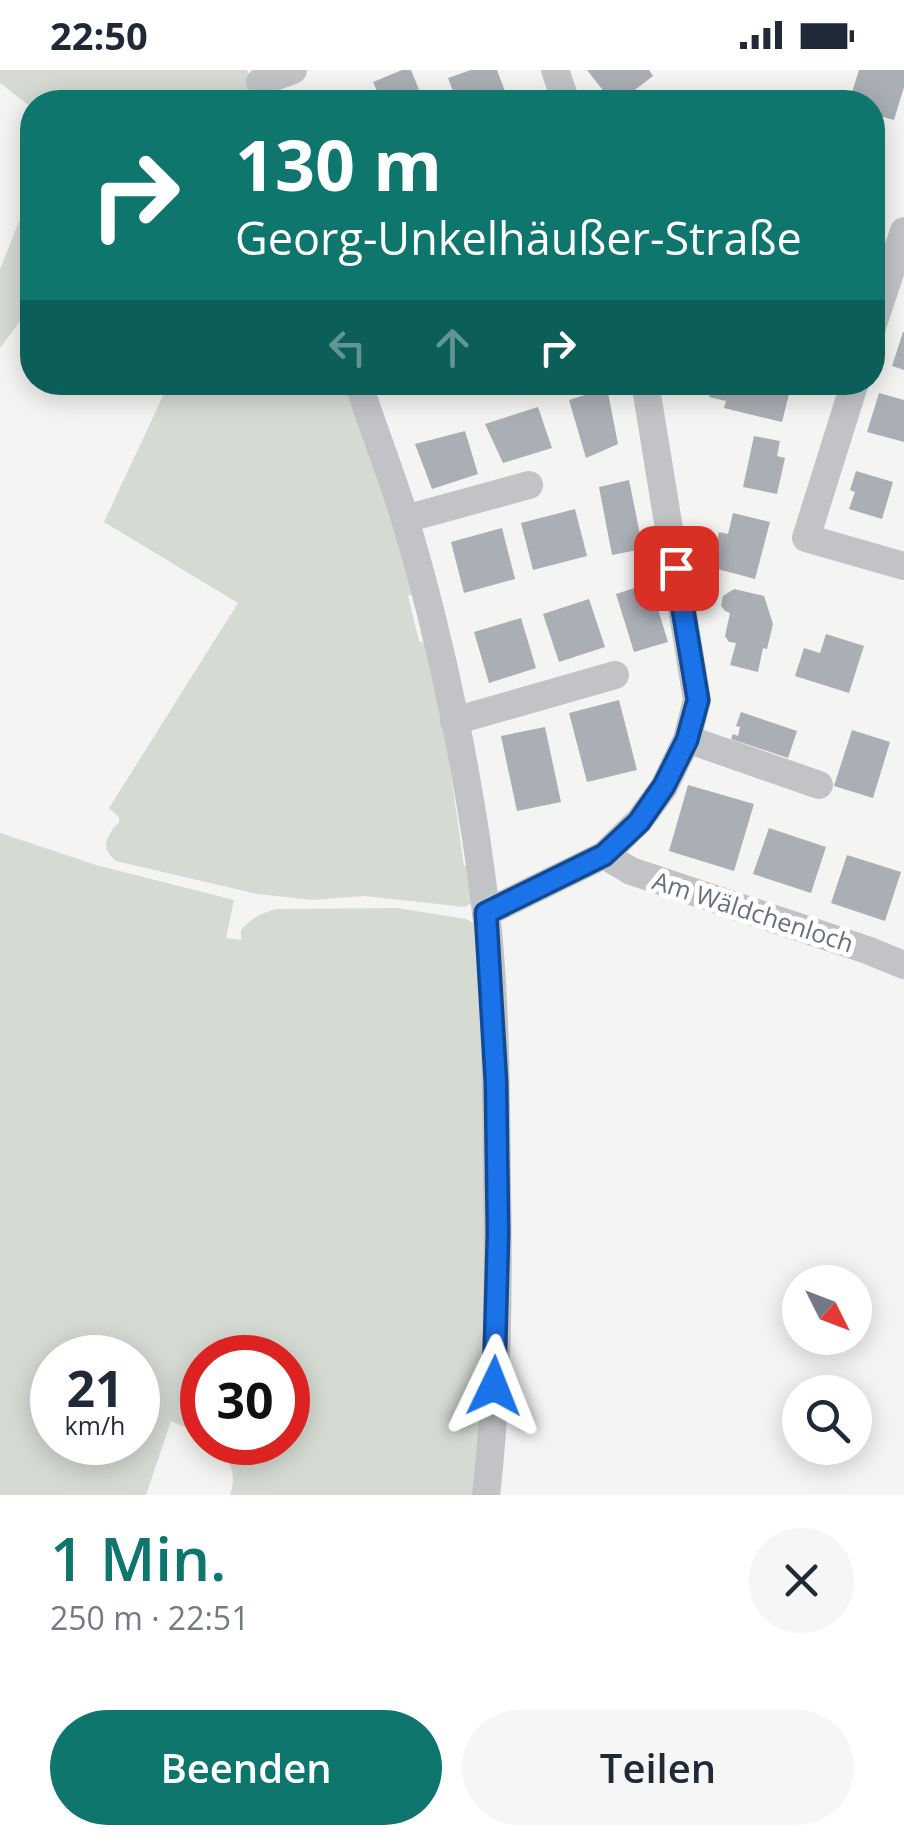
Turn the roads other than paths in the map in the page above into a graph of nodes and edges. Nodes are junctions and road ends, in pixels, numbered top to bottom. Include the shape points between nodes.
1 (293, 70) edge
2 (261, 85) edge
3 (904, 231) edge
4 (885, 262) edge
5 (362, 395) edge
6 (647, 395) edge
7 (851, 395) edge
8 (529, 485) dead end
9 (405, 519) junction
10 (904, 566) edge
11 (615, 675) dead end
12 (454, 721) junction
13 (687, 740) junction
14 (819, 786) dead end
15 (604, 855) junction
16 (486, 913) junction
17 (904, 965) edge
18 (486, 1495) edge

1 - 2 street
3 - 4 street
5 - 9 street
6 - 13 street via 698,700
7 - 10 street via 806,538
8 - 9 street
9 - 12 street
11 - 12 street
12 - 16 street
13 - 14 street
13 - 15 street via 639,822
15 - 16 street
15 - 17 street, Am Wäldchenloch via 631,872
16 - 18 street via 498,1233

